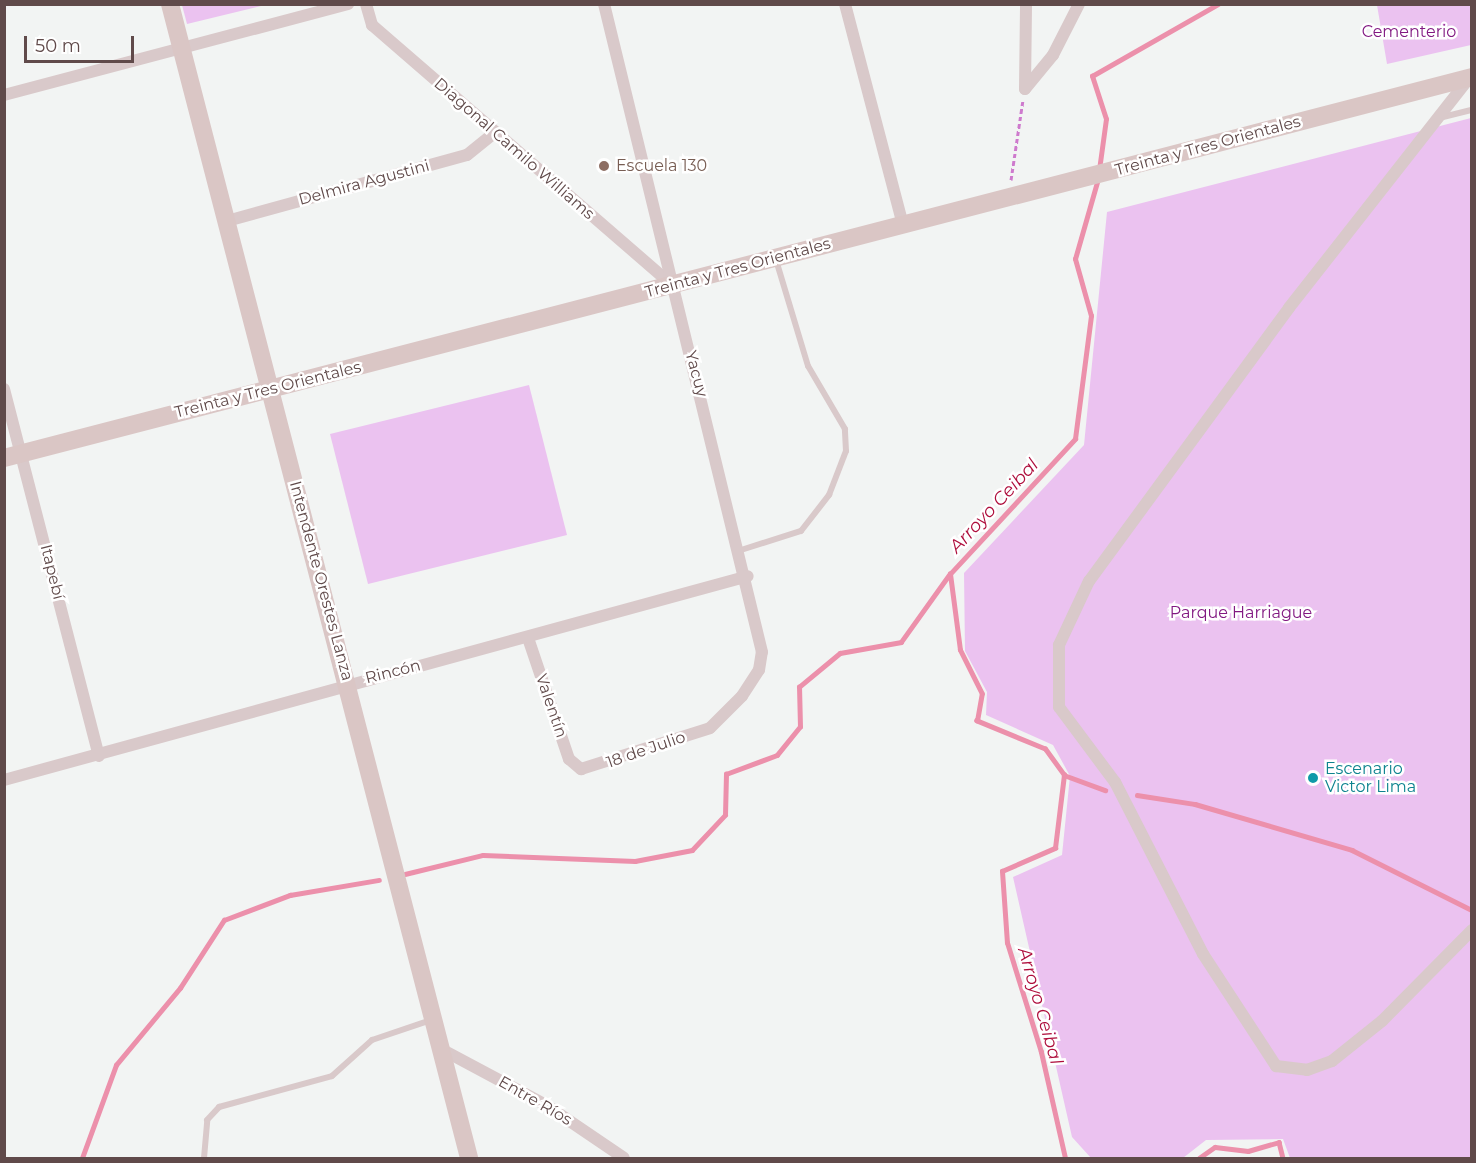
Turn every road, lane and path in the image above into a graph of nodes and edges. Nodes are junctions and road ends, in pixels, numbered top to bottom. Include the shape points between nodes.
1 (170, 4) edge
2 (348, 4) edge
3 (366, 4) edge
4 (604, 4) edge
5 (845, 4) edge
6 (1026, 4) edge
7 (1079, 4) edge
8 (181, 47) junction
9 (1471, 77) edge
10 (1025, 89) junction
11 (4, 95) edge
12 (1472, 110) edge
13 (1443, 117) junction
14 (494, 133) junction
15 (1008, 198) junction
16 (227, 221) junction
17 (903, 225) junction
18 (776, 258) junction
19 (672, 285) junction
20 (4, 389) edge
21 (270, 390) junction
22 (13, 456) edge
23 (741, 550) junction
24 (748, 576) junction
25 (528, 638) junction
26 (348, 684) junction
27 (710, 728) joint
28 (99, 756) junction
29 (581, 769) joint
30 (4, 780) edge
31 (1472, 930) edge
32 (434, 1019) junction
33 (441, 1049) junction
34 (204, 1158) edge
35 (469, 1158) edge
36 (624, 1158) edge

1 - 8 street, Intendente Orestes Lanza
2 - 8 street
3 - 14 street, Diagonal Camilo Williams via 372,26
4 - 19 street, Yacuy
5 - 17 street
6 - 10 street
7 - 10 street via 1053,55
8 - 11 street
8 - 16 street, Intendente Orestes Lanza
9 - 13 street
9 - 15 street, Treinta y Tres Orientales
10 - 15 path
12 - 13 lane
13 - 31 street via 1289,308 1089,581 1059,645 1059,706 1130,807 1203,954 1276,1066 1307,1070 1332,1061 1382,1021
14 - 16 street, Delmira Agustini via 467,154
14 - 19 street, Diagonal Camilo Williams
15 - 17 street, Treinta y Tres Orientales
16 - 21 street, Intendente Orestes Lanza
17 - 18 street, Treinta y Tres Orientales
18 - 19 street, Treinta y Tres Orientales
18 - 23 lane via 808,366 839,414 846,451 829,495 801,531
19 - 21 street, Treinta y Tres Orientales
19 - 23 street, Yacuy
20 - 22 street, Itapebí
21 - 22 street, Treinta y Tres Orientales
21 - 26 street, Intendente Orestes Lanza
22 - 28 street, Itapebí
23 - 24 street, Yacuy
24 - 25 street, Rincón
24 - 27 street, Yacuy via 762,652 759,670
25 - 26 street, Rincón
25 - 29 street, Valentín via 569,759
26 - 28 street, Rincón
26 - 32 street, Intendente Orestes Lanza
27 - 29 street, 18 de Julio
28 - 30 street, Rincón
32 - 33 street, Intendente Orestes Lanza
32 - 34 lane via 372,1040 332,1076 219,1107 207,1120
33 - 35 street, Intendente Orestes Lanza
33 - 36 street, Entre Ríos via 546,1105

